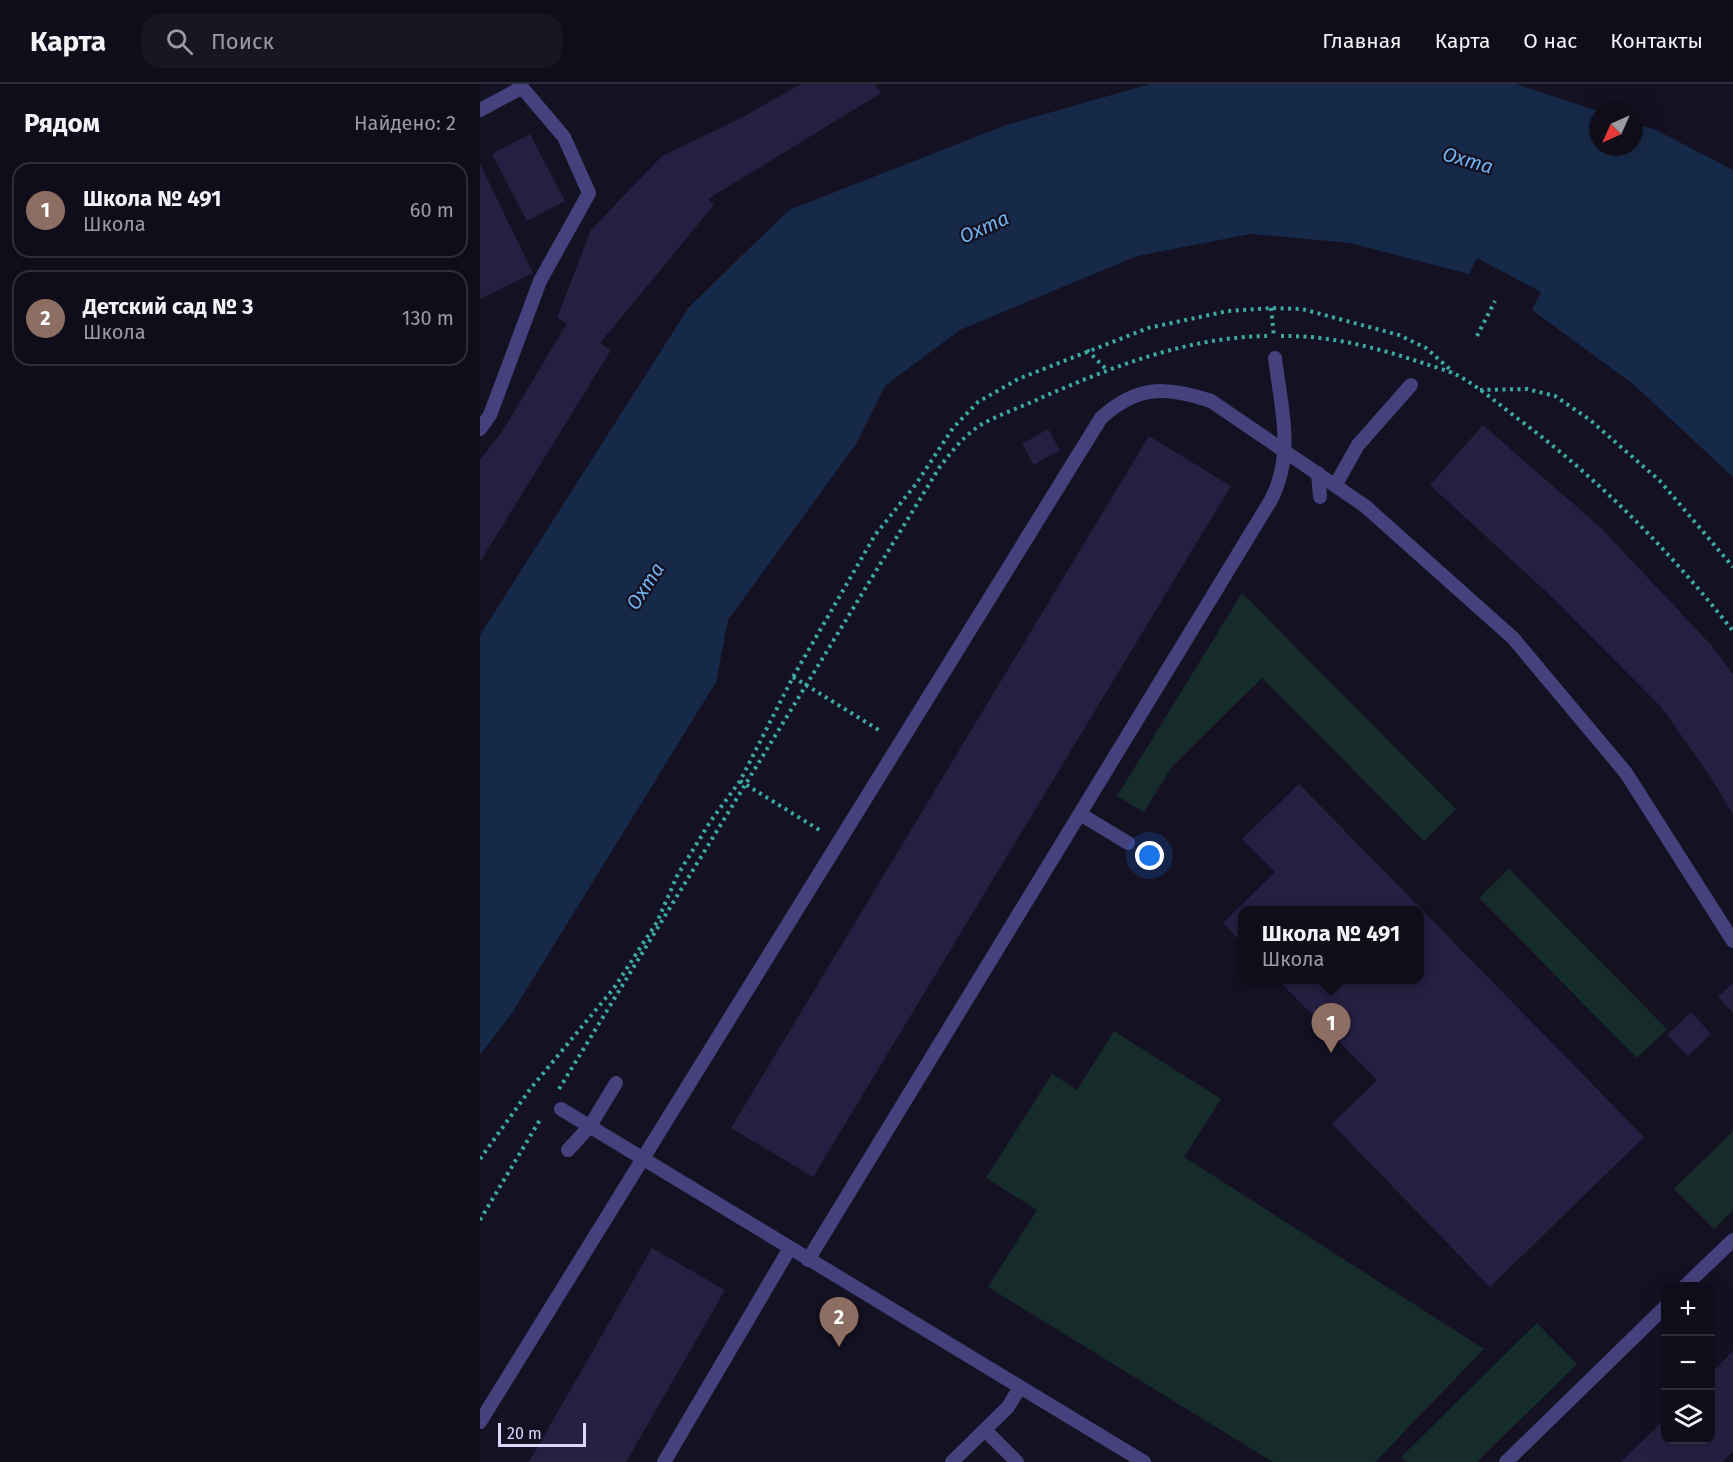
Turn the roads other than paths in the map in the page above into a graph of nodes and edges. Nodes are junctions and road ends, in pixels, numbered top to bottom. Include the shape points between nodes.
1 (520, 86) edge
2 (480, 110) edge
3 (1275, 358) dead end
4 (1411, 385) dead end
5 (480, 429) edge
6 (1286, 453) junction
7 (1318, 473) junction
8 (1336, 484) junction
9 (1320, 497) dead end
10 (1080, 814) junction
11 (1128, 843) dead end
12 (1733, 941) edge
13 (616, 1083) dead end
14 (561, 1109) dead end
15 (590, 1126) junction
16 (568, 1150) dead end
17 (643, 1158) junction
18 (1733, 1240) edge
19 (790, 1248) junction
20 (808, 1260) junction
21 (1690, 1282) edge
22 (1661, 1310) edge
23 (1020, 1387) junction
24 (480, 1422) edge
25 (985, 1430) junction
26 (664, 1462) edge
27 (952, 1462) edge
28 (1017, 1462) edge
29 (1144, 1462) edge
30 (1506, 1462) edge

1 - 2 lane
1 - 5 lane via 564,137 589,193 540,281 490,415
3 - 6 lane
4 - 8 lane via 1358,445
6 - 7 lane
6 - 10 lane via 1284,471 1271,500
6 - 17 lane via 1211,401 1182,392 1149,392 1120,400 1101,418
7 - 8 lane
7 - 9 lane
8 - 12 lane via 1513,638 1626,773
10 - 11 lane
10 - 20 lane
13 - 15 lane
14 - 15 lane
15 - 16 lane
15 - 17 lane
17 - 19 lane
17 - 24 lane
18 - 21 lane
19 - 20 lane
19 - 26 lane
20 - 23 lane
22 - 30 lane
23 - 25 lane via 1008,1407
23 - 29 lane
25 - 27 lane
25 - 28 lane

